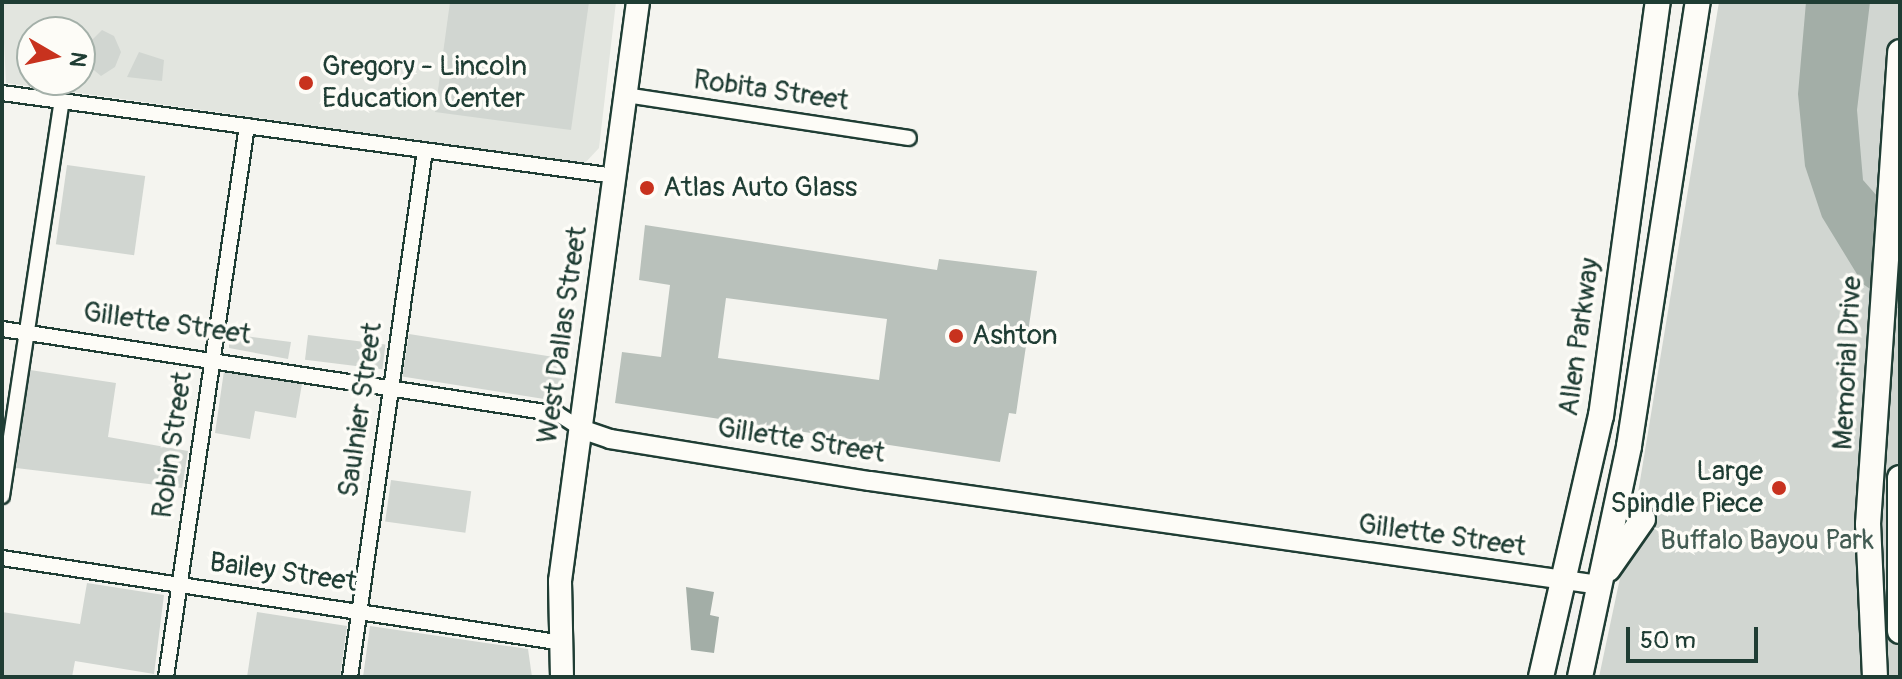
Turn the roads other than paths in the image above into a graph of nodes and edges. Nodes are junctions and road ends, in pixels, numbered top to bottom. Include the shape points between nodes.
1 (638, 2) edge
2 (1658, 2) edge
3 (1698, 2) edge
4 (1900, 52) edge
5 (2, 93) edge
6 (625, 95) junction
7 (62, 101) junction
8 (247, 126) junction
9 (909, 138) dead end
10 (425, 150) junction
11 (615, 176) junction
12 (2, 329) edge
13 (26, 333) junction
14 (213, 357) junction
15 (391, 388) junction
16 (581, 429) junction
17 (1900, 478) edge
18 (2, 496) edge
19 (1643, 519) dead end
20 (2, 558) edge
21 (1563, 581) junction
22 (180, 584) junction
23 (1599, 585) junction
24 (360, 610) junction
25 (1900, 631) edge
26 (557, 642) junction
27 (166, 677) edge
28 (350, 677) edge
29 (562, 677) edge
30 (1541, 677) edge
31 (1580, 677) edge
32 (1875, 677) edge

1 - 6 main road, West Dallas Street
2 - 21 main road, Allen Parkway via 1601,416
3 - 23 main road via 1638,396
4 - 32 main road, Memorial Drive via 1868,539
5 - 7 street
6 - 9 street, Robita Street
6 - 11 main road, West Dallas Street
7 - 8 street
7 - 13 street
8 - 10 street
8 - 14 street, Robin Street
10 - 11 street
10 - 15 street, Saulnier Street
11 - 16 main road, West Dallas Street
12 - 13 street, Gillette Street
13 - 14 street, Gillette Street
13 - 18 street
14 - 15 street, Gillette Street
14 - 22 street, Robin Street
15 - 16 street, Gillette Street via 558,414
15 - 24 street, Saulnier Street
16 - 21 street, Gillette Street via 610,439 870,481
16 - 26 main road, West Dallas Street
17 - 25 main road
19 - 23 main road
20 - 22 street, Bailey Street
21 - 23 street, Gillette Street
21 - 30 main road, Allen Parkway
22 - 24 street, Bailey Street
22 - 27 street, Robin Street
23 - 31 main road
24 - 26 street, Bailey Street
24 - 28 street, Saulnier Street
26 - 29 main road, West Dallas Street

